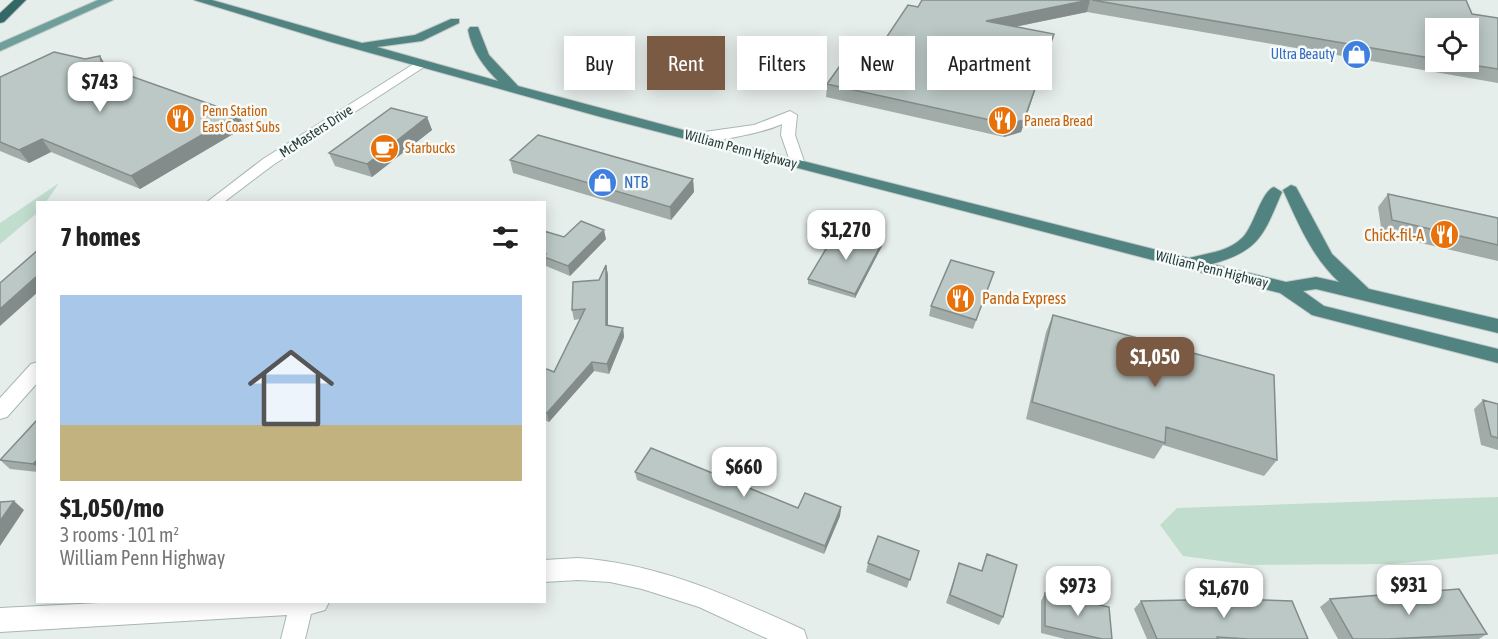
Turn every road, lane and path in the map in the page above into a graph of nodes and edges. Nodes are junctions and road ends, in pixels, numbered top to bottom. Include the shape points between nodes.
1 (20, 0) edge
2 (86, 0) edge
3 (107, 0) edge
4 (200, 0) edge
5 (223, 0) edge
6 (233, 10) junction
7 (0, 20) edge
8 (455, 21) dead end
9 (474, 30) dead end
10 (0, 36) edge
11 (356, 46) junction
12 (0, 47) edge
13 (420, 64) junction
14 (513, 88) junction
15 (697, 137) junction
16 (798, 164) junction
17 (216, 201) edge
18 (1188, 263) junction
19 (1286, 288) junction
20 (1376, 298) junction
21 (1498, 326) edge
22 (1498, 356) edge
23 (36, 371) edge
24 (0, 411) edge
25 (546, 571) edge
26 (290, 603) edge
27 (307, 603) edge
28 (0, 620) edge
29 (293, 639) edge
30 (795, 639) edge

1 - 7 highway
2 - 10 main road
3 - 12 main road
4 - 6 highway, William Penn Highway
5 - 6 highway
6 - 11 highway, William Penn Highway
8 - 11 highway via 418,38
9 - 14 highway via 481,54
11 - 13 highway, William Penn Highway
13 - 14 highway, William Penn Highway
13 - 17 street, McMasters Drive via 268,162
14 - 15 highway, William Penn Highway
15 - 16 highway, William Penn Highway
15 - 16 street via 757,129 790,115 788,135
16 - 18 highway, William Penn Highway
18 - 19 highway, William Penn Highway
18 - 20 highway via 1227,254 1251,241 1282,191 1325,259 1348,281
19 - 20 highway, William Penn Highway via 1316,283
19 - 22 highway, William Penn Highway via 1318,311
20 - 21 highway, William Penn Highway
23 - 24 street
25 - 30 street via 624,572 695,593
26 - 28 street
27 - 29 street

